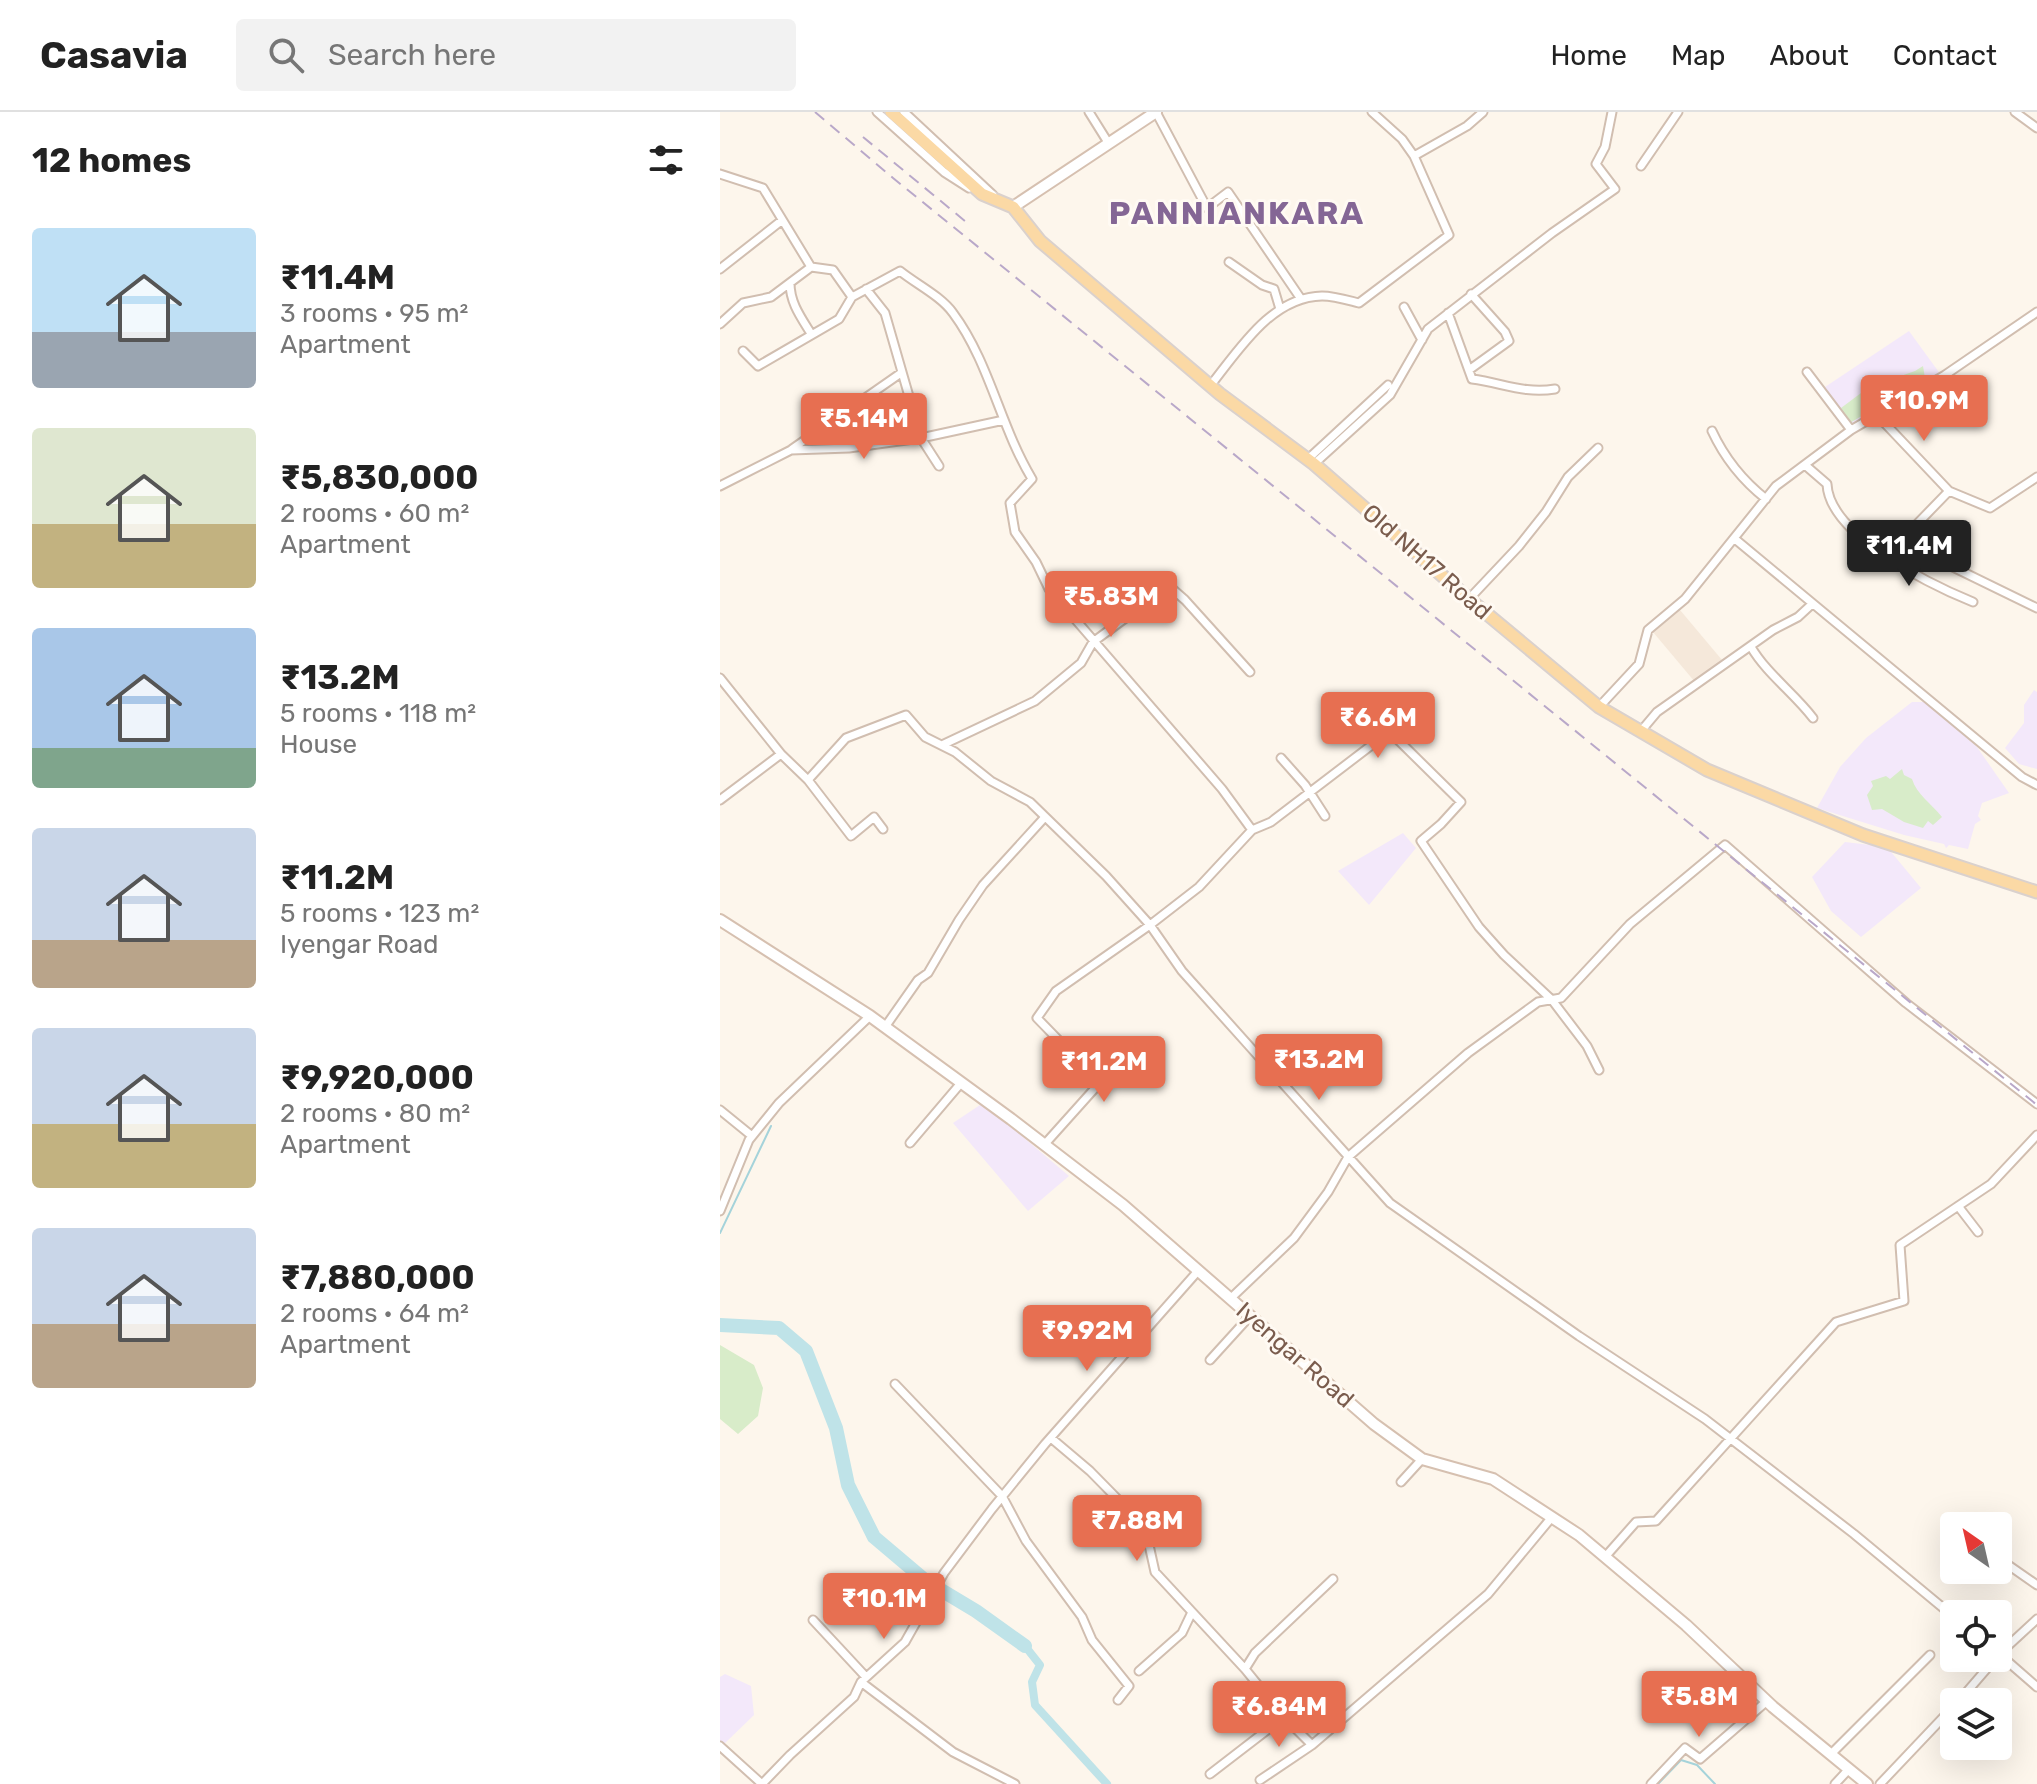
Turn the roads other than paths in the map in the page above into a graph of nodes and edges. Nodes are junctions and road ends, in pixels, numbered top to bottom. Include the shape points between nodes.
1 (877, 112) edge
2 (891, 112) edge
3 (904, 112) edge
4 (1089, 112) edge
5 (1156, 112) edge
6 (1372, 112) edge
7 (1483, 112) edge
8 (1612, 112) edge
9 (1678, 112) edge
10 (2015, 112) edge
11 (2037, 128) edge
12 (1109, 144) junction
13 (1414, 156) junction
14 (1641, 166) dead end
15 (720, 174) edge
16 (982, 194) junction
17 (1013, 207) junction
18 (781, 221) junction
19 (1229, 262) dead end
20 (811, 267) junction
21 (720, 269) edge
22 (790, 283) junction
23 (866, 289) junction
24 (1471, 294) junction
25 (852, 297) junction
26 (1301, 299) junction
27 (1404, 307) dead end
28 (1280, 309) junction
29 (2037, 312) edge
30 (1448, 313) junction
31 (720, 324) edge
32 (810, 332) dead end
33 (1422, 340) junction
34 (743, 351) dead end
35 (1469, 370) junction
36 (1807, 372) dead end
37 (901, 373) junction
38 (1388, 385) dead end
39 (1210, 386) junction
40 (1555, 389) dead end
41 (1877, 415) junction
42 (1004, 420) junction
43 (1851, 430) junction
44 (1712, 431) dead end
45 (921, 438) junction
46 (1598, 448) dead end
47 (791, 450) junction
48 (1311, 461) junction
49 (1805, 465) junction
50 (939, 466) dead end
51 (2037, 477) edge
52 (720, 486) edge
53 (1949, 491) junction
54 (1766, 499) junction
55 (1735, 539) junction
56 (1918, 550) junction
57 (1901, 565) junction
58 (1469, 599) junction
59 (1973, 602) dead end
60 (1812, 604) junction
61 (2037, 608) edge
62 (1093, 642) junction
63 (1751, 647) junction
64 (1250, 672) dead end
65 (720, 678) edge
66 (1428, 702) dead end
67 (1599, 707) junction
68 (1813, 718) dead end
69 (1389, 731) junction
70 (1641, 731) junction
71 (942, 745) junction
72 (781, 754) junction
73 (1281, 758) dead end
74 (808, 780) junction
75 (2037, 785) edge
76 (1309, 794) junction
77 (720, 800) edge
78 (1325, 816) dead end
79 (1045, 817) junction
80 (883, 829) dead end
81 (1252, 830) junction
82 (2037, 892) edge
83 (720, 920) edge
84 (1150, 925) junction
85 (1552, 1000) junction
86 (870, 1016) junction
87 (885, 1027) junction
88 (1599, 1070) dead end
89 (961, 1083) junction
90 (2037, 1104) edge
91 (720, 1110) edge
92 (2037, 1135) edge
93 (752, 1136) junction
94 (910, 1143) dead end
95 (1044, 1145) junction
96 (1348, 1157) junction
97 (1958, 1206) junction
98 (720, 1211) edge
99 (1978, 1232) dead end
100 (1198, 1271) junction
101 (1230, 1299) junction
102 (1250, 1316) junction
103 (1210, 1360) dead end
104 (895, 1384) dead end
105 (1051, 1438) junction
106 (1731, 1439) junction
107 (1422, 1459) junction
108 (1401, 1482) dead end
109 (1002, 1496) junction
110 (1552, 1517) junction
111 (1605, 1557) junction
112 (2012, 1568) edge
113 (1333, 1579) dead end
114 (2037, 1585) edge
115 (1940, 1605) edge
116 (1192, 1612) junction
117 (2037, 1619) edge
118 (813, 1620) dead end
119 (2012, 1642) edge
120 (1930, 1655) dead end
121 (2012, 1666) edge
122 (1245, 1669) junction
123 (1139, 1671) dead end
124 (1983, 1672) edge
125 (864, 1680) junction
126 (2037, 1687) edge
127 (1970, 1688) edge
128 (1118, 1700) dead end
129 (1767, 1701) junction
130 (1284, 1717) junction
131 (1940, 1721) edge
132 (1312, 1745) junction
133 (720, 1746) edge
134 (1831, 1754) junction
135 (1849, 1769) junction
136 (1210, 1774) dead end
137 (1260, 1780) dead end
138 (1015, 1784) edge
139 (1651, 1784) edge
140 (1835, 1784) edge
141 (1867, 1784) edge
142 (1880, 1784) edge

1 - 16 street via 944,172
2 - 16 main road, Old NH17 Road
3 - 17 street via 987,191
4 - 12 street
5 - 12 main road
5 - 26 street via 1207,208 1228,192
6 - 13 street
7 - 13 street
8 - 24 street via 1596,164 1615,189
9 - 14 street
10 - 11 street
12 - 17 main road
13 - 26 street via 1449,235 1359,303 1325,296
15 - 18 street via 763,188
16 - 17 main road, Old NH17 Road
17 - 39 main road, Old NH17 Road via 1040,241
18 - 20 street
18 - 21 street
19 - 28 street via 1274,289
20 - 22 street
20 - 25 street via 833,270
22 - 31 street via 771,297 743,303
22 - 32 street via 795,308
23 - 25 street
23 - 37 street via 885,313
23 - 42 street via 900,271 951,310 982,361
24 - 30 street
24 - 35 street via 1509,341
25 - 34 street via 839,319 758,366
26 - 28 street
27 - 33 street
28 - 39 street via 1252,333
29 - 41 street
30 - 33 street
30 - 35 street
33 - 48 street via 1390,395
35 - 40 street via 1472,379 1532,393
36 - 43 street
37 - 45 street
37 - 47 street
38 - 48 street
39 - 48 main road, Old NH17 Road
41 - 43 street
41 - 53 street
42 - 45 street
42 - 62 street via 1032,479 1010,503 1015,532 1049,589
43 - 49 street
44 - 54 street via 1724,456
45 - 47 street
45 - 50 street
46 - 58 street
47 - 52 street
48 - 58 main road, Old NH17 Road
49 - 54 street
49 - 57 street via 1827,484 1828,499 1861,540
51 - 53 street via 1990,508
53 - 56 street via 1916,525
54 - 55 street
55 - 60 street
55 - 67 street via 1685,599 1648,630 1639,664
56 - 57 street
56 - 61 street
57 - 59 street
58 - 67 main road, Old NH17 Road
60 - 63 street
60 - 75 street
62 - 64 street via 1169,586
62 - 71 street via 1081,663 1035,701
62 - 81 street
63 - 68 street via 1763,667
63 - 70 street via 1657,712
65 - 72 street
66 - 69 street
67 - 70 main road, Old NH17 Road
69 - 76 street
69 - 85 street via 1461,802 1421,841 1479,927
70 - 82 main road, Old NH17 Road via 1707,770 1863,835
71 - 74 street via 925,737 906,715 846,738
71 - 79 street
72 - 74 street
72 - 77 street
73 - 76 street
74 - 80 street via 851,836 874,817
76 - 78 street
76 - 81 street
79 - 84 street
79 - 87 street via 983,885 928,973
81 - 84 street via 1199,887
83 - 86 main road, Iyengar Road
84 - 95 street via 1056,991 1037,1018 1096,1087
84 - 96 street via 1182,971
85 - 88 street
85 - 90 street via 1561,998 1630,924 1725,845 1906,1003
85 - 96 street via 1538,1002 1468,1053
86 - 87 main road, Iyengar Road
86 - 93 street
87 - 89 main road, Iyengar Road
89 - 94 street
89 - 95 main road, Iyengar Road
91 - 93 street
92 - 97 street via 1991,1184
93 - 98 street
95 - 100 main road, Iyengar Road
96 - 101 street via 1294,1238
96 - 106 street via 1390,1203
97 - 99 street
97 - 106 street via 1900,1245 1904,1301 1836,1322
100 - 101 main road, Iyengar Road
100 - 105 street
101 - 102 main road, Iyengar Road
102 - 103 street
102 - 107 main road, Iyengar Road
104 - 109 street
105 - 109 street
105 - 116 street via 1145,1527 1155,1572
106 - 111 street via 1656,1521 1636,1522
106 - 115 street
107 - 108 street
107 - 110 main road, Iyengar Road via 1493,1479
109 - 125 street via 944,1573 905,1642
109 - 128 street via 1092,1640 1129,1686
110 - 111 main road, Iyengar Road
110 - 132 street via 1488,1594
111 - 129 main road, Iyengar Road
112 - 114 street
113 - 122 street via 1255,1653
116 - 122 street
116 - 123 street via 1182,1633
117 - 119 street
118 - 125 street
120 - 134 street
121 - 126 street
122 - 130 street
124 - 127 street
125 - 133 street via 854,1697 762,1784
125 - 138 street via 953,1752
129 - 134 main road, Iyengar Road
129 - 139 street via 1700,1759 1685,1748
130 - 132 street
130 - 136 street
131 - 142 street
132 - 137 street
134 - 135 main road, Iyengar Road
135 - 140 street
135 - 141 main road, Iyengar Road

